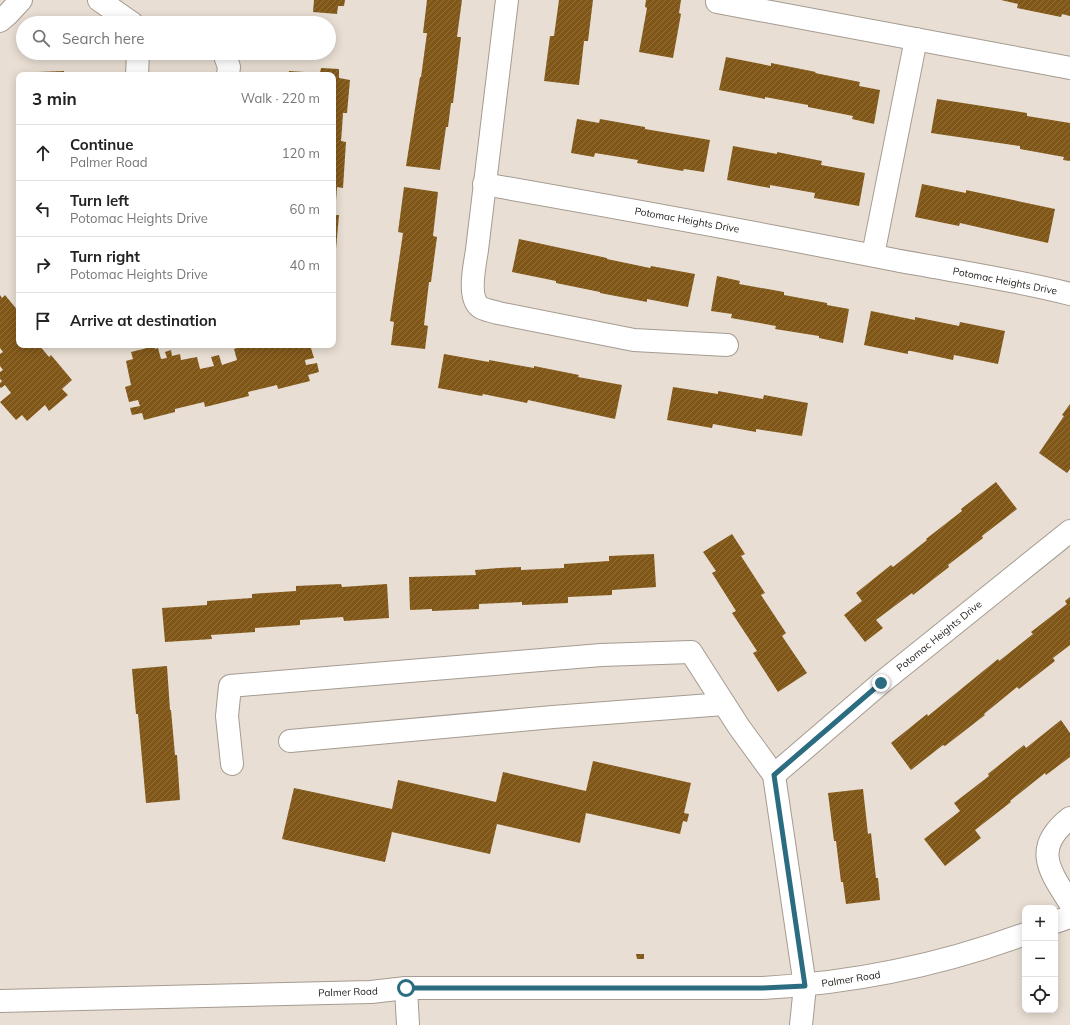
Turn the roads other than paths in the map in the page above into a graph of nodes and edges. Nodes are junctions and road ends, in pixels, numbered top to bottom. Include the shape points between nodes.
1 (21, 0) edge
2 (99, 0) edge
3 (507, 0) edge
4 (717, 2) dead end
5 (122, 16) edge
6 (0, 21) edge
7 (916, 39) junction
8 (138, 60) edge
9 (226, 60) edge
10 (1070, 68) edge
11 (137, 72) edge
12 (228, 72) edge
13 (484, 184) junction
14 (873, 255) junction
15 (1070, 294) edge
16 (727, 345) dead end
17 (1070, 530) edge
18 (724, 704) junction
19 (290, 741) dead end
20 (232, 764) dead end
21 (774, 775) junction
22 (1070, 818) edge
23 (1070, 903) edge
24 (1070, 917) edge
25 (1058, 921) edge
26 (1022, 935) edge
27 (805, 986) junction
28 (406, 988) junction
29 (0, 1002) edge
30 (408, 1025) edge
31 (802, 1025) edge

1 - 6 street
2 - 5 street
3 - 13 street
4 - 7 street
7 - 10 street
7 - 14 street
8 - 11 street
9 - 12 street
13 - 14 street, Potomac Heights Drive
13 - 16 street via 472,291 480,307 498,313 634,340
14 - 15 street, Potomac Heights Drive
17 - 21 street, Potomac Heights Drive via 881,683
18 - 19 street
18 - 20 street via 691,652 601,655 230,686 227,716
18 - 21 street
21 - 27 street
22 - 23 street via 1052,836 1047,860 1050,870
24 - 25 street
26 - 27 street, Palmer Road via 941,961 870,977
27 - 28 street, Palmer Road
27 - 31 street
28 - 29 street, Palmer Road via 371,992
28 - 30 street

